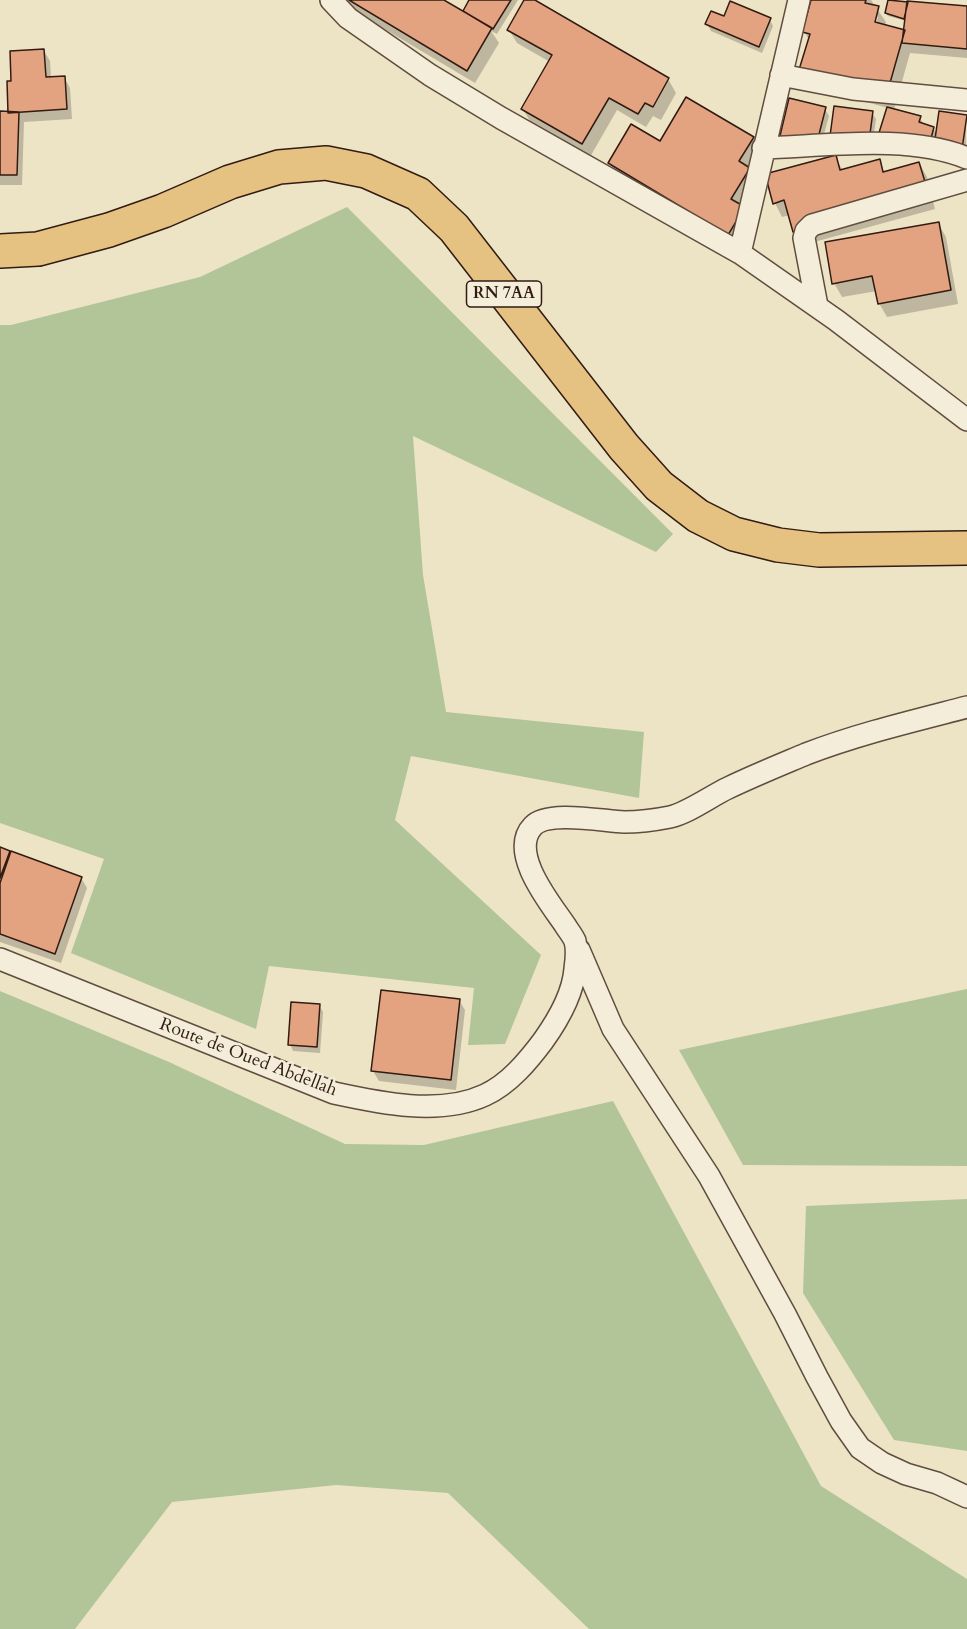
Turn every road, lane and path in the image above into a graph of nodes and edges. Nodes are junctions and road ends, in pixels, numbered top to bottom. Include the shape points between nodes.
1 (331, 0) edge
2 (799, 0) edge
3 (781, 75) junction
4 (967, 100) edge
5 (764, 148) junction
6 (967, 158) edge
7 (967, 180) edge
8 (0, 251) edge
9 (740, 253) junction
10 (817, 306) junction
11 (962, 410) edge
12 (965, 544) edge
13 (967, 707) edge
14 (575, 941) junction
15 (0, 959) edge
16 (967, 1497) edge

1 - 9 street via 348,18 430,75
2 - 3 street
3 - 4 street via 853,89
3 - 5 street
5 - 6 street via 927,146
5 - 9 street
7 - 10 street via 812,225 804,238
8 - 12 main road, RN 7AA via 38,249 109,231 230,182 279,167 326,164 366,171 417,194 454,228 624,447 659,486 698,516 734,534 819,550
9 - 10 street
10 - 11 street
13 - 14 street via 807,754 674,816 626,822 544,818 526,836 527,861
14 - 15 street, Route de Oued Abdellah via 575,970 568,998 529,1060 486,1095 419,1107 334,1093
14 - 16 street via 613,1029 709,1176 841,1421 860,1448 906,1474

